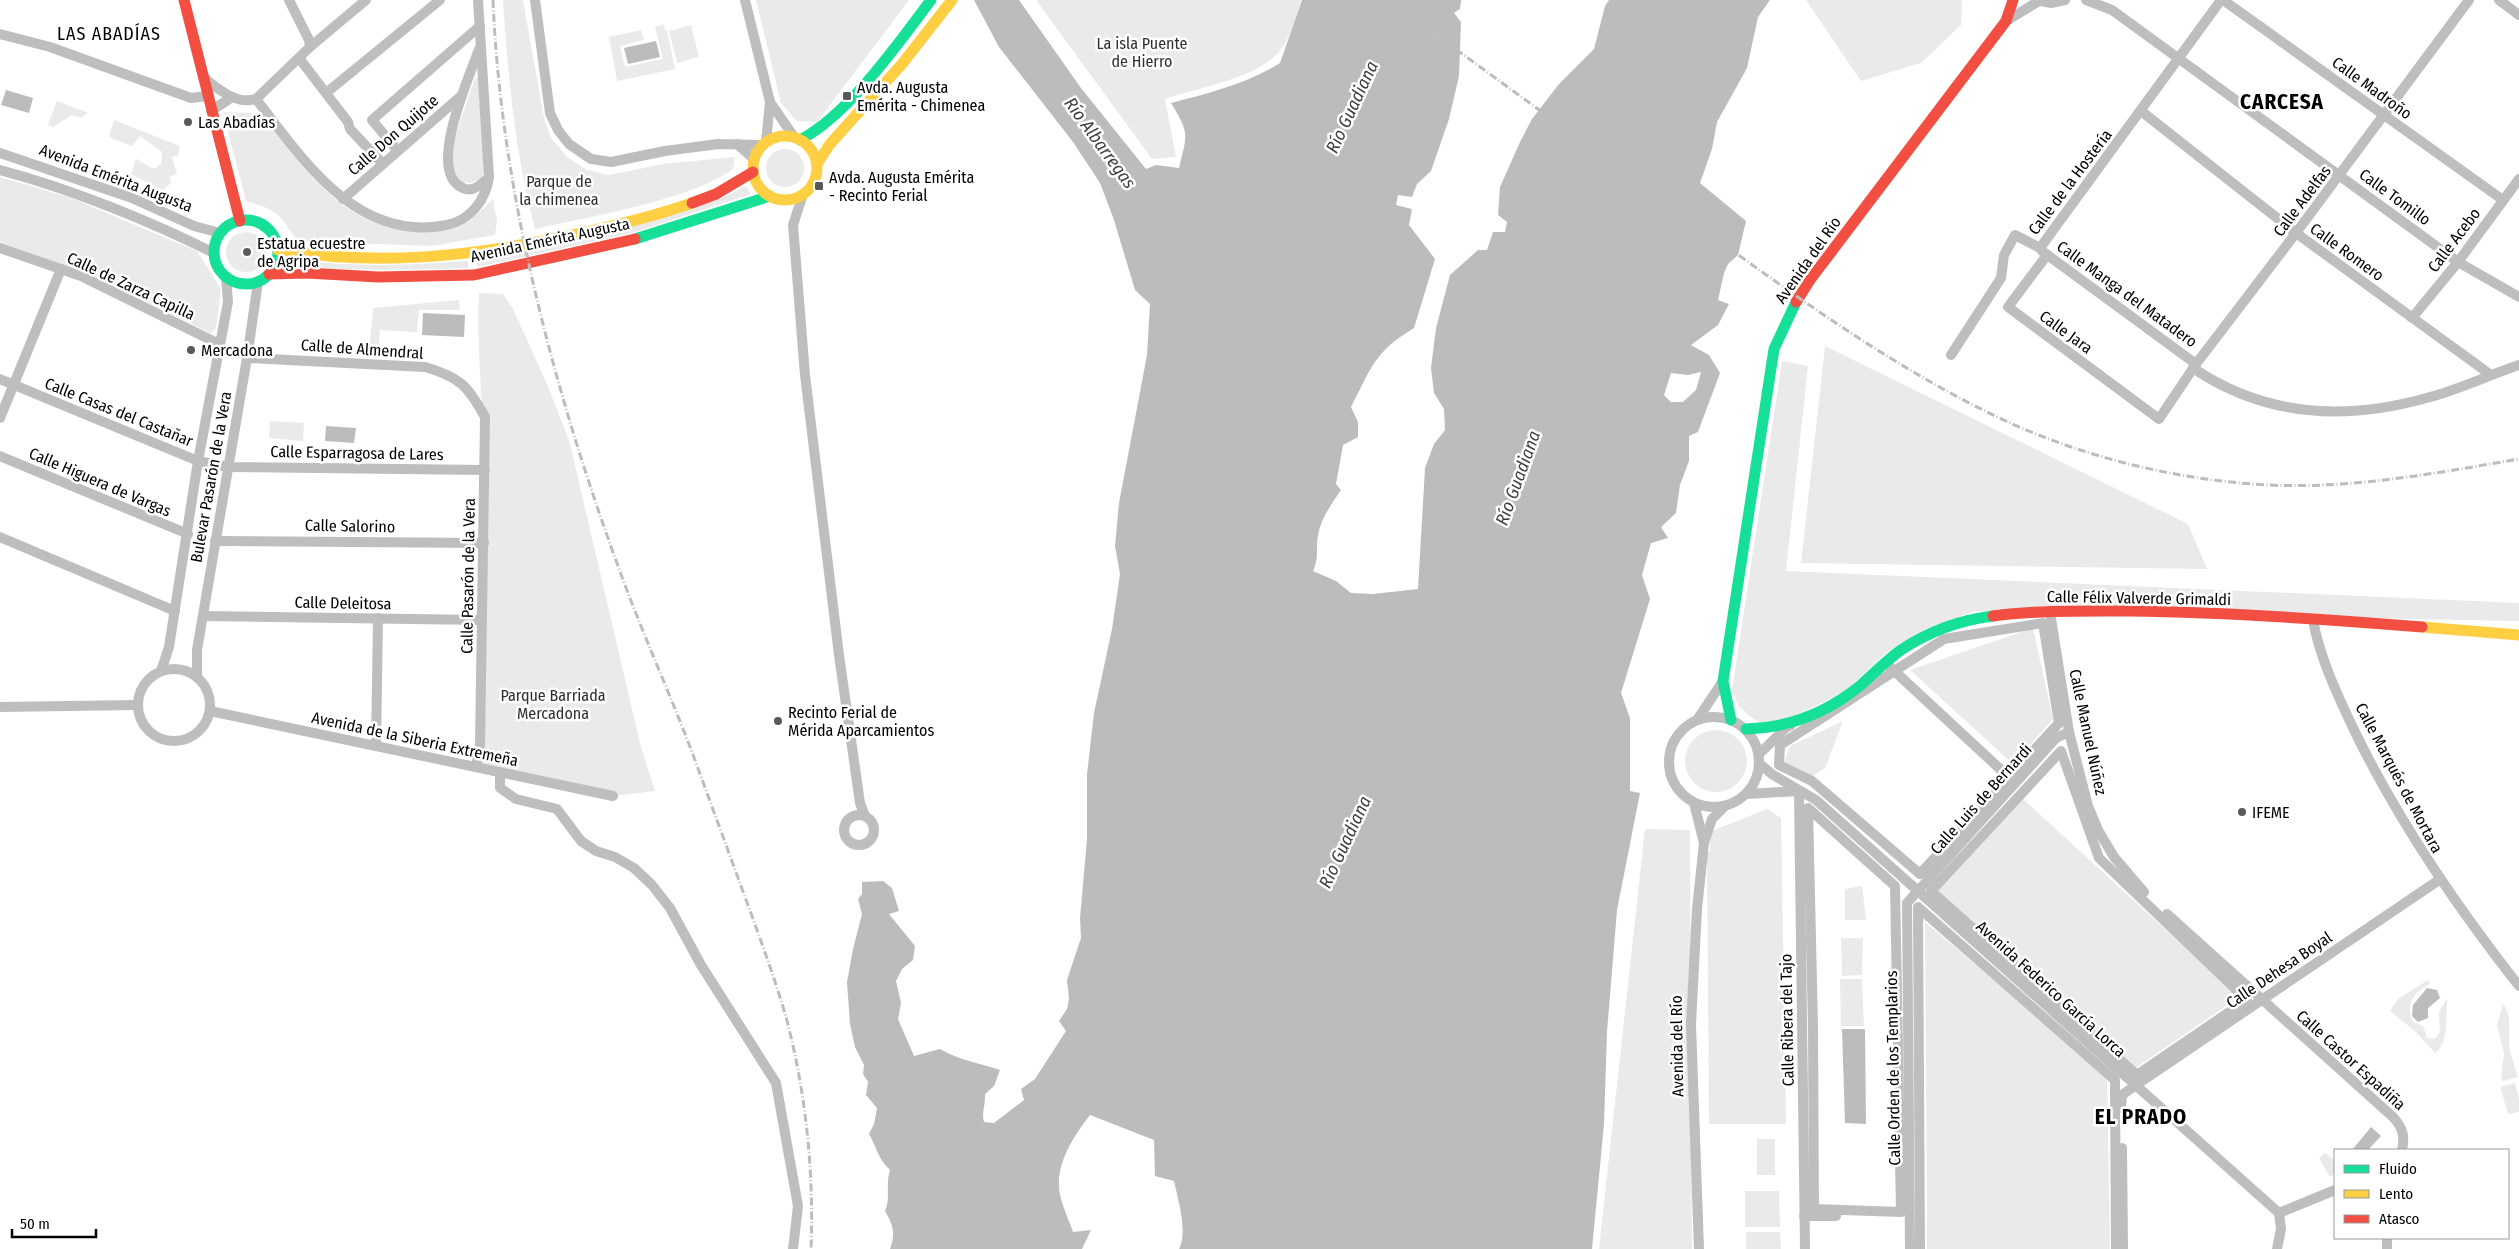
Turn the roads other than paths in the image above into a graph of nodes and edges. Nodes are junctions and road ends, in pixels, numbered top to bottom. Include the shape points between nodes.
1 (184, 0) edge
2 (289, 0) edge
3 (366, 0) edge
4 (440, 0) edge
5 (478, 0) edge
6 (535, 0) edge
7 (745, 0) edge
8 (931, 0) edge
9 (952, 0) edge
10 (2013, 0) edge
11 (2065, 0) edge
12 (2086, 0) edge
13 (2104, 0) edge
14 (2222, 0) edge
15 (2469, 0) edge
16 (2499, 0) edge
17 (2037, 1) edge
18 (2112, 10) junction
19 (2519, 15) edge
20 (2006, 21) junction
21 (480, 26) junction
22 (0, 34) edge
23 (481, 45) junction
24 (310, 47) junction
25 (299, 58) junction
26 (2178, 58) junction
27 (203, 78) junction
28 (326, 93) junction
29 (207, 96) junction
30 (462, 96) junction
31 (232, 97) junction
32 (256, 99) junction
33 (770, 102) junction
34 (211, 111) junction
35 (2141, 111) junction
36 (2384, 116) junction
37 (797, 138) junction
38 (764, 143) junction
39 (737, 144) junction
40 (397, 150) junction
41 (0, 153) edge
42 (754, 159) junction
43 (380, 161) dead end
44 (817, 164) junction
45 (0, 170) edge
46 (753, 172) junction
47 (2340, 175) junction
48 (489, 177) junction
49 (2519, 179) edge
50 (803, 194) junction
51 (770, 196) junction
52 (343, 199) junction
53 (2503, 200) junction
54 (240, 221) junction
55 (220, 233) junction
56 (2296, 234) junction
57 (0, 248) edge
58 (278, 250) junction
59 (2044, 252) junction
60 (214, 253) junction
61 (2458, 262) junction
62 (61, 269) junction
63 (269, 274) junction
64 (226, 277) junction
65 (258, 282) junction
66 (2519, 298) edge
67 (2412, 318) junction
68 (219, 344) junction
69 (1952, 355) dead end
70 (248, 358) junction
71 (2519, 365) edge
72 (2195, 366) junction
73 (2491, 375) junction
74 (0, 379) edge
75 (14, 385) junction
76 (470, 389) joint
77 (0, 418) edge
78 (2159, 419) joint
79 (0, 456) edge
80 (198, 461) junction
81 (228, 466) junction
82 (485, 470) junction
83 (188, 534) junction
84 (0, 537) edge
85 (215, 541) junction
86 (484, 543) junction
87 (175, 611) junction
88 (2050, 612) junction
89 (202, 616) junction
90 (378, 618) junction
91 (482, 620) junction
92 (2313, 620) junction
93 (2519, 635) edge
94 (1890, 666) junction
95 (161, 671) junction
96 (198, 677) junction
97 (1723, 681) junction
98 (137, 705) junction
99 (0, 707) edge
100 (210, 711) junction
101 (1697, 720) junction
102 (1731, 720) junction
103 (1789, 725) junction
104 (1746, 729) junction
105 (2069, 732) junction
106 (1796, 736) junction
107 (376, 746) junction
108 (1759, 759) junction
109 (476, 767) junction
110 (500, 772) junction
111 (2012, 780) junction
112 (2024, 790) junction
113 (1800, 791) junction
114 (1746, 794) junction
115 (613, 796) dead end
116 (1694, 803) junction
117 (1725, 806) junction
118 (865, 816) dead end
119 (1704, 843) junction
120 (2439, 880) junction
121 (1919, 891) junction
122 (2519, 986) edge
123 (2262, 1000) junction
124 (2136, 1085) junction
125 (2402, 1149) edge
126 (2334, 1190) edge
127 (2279, 1213) junction
128 (1905, 1214) junction
129 (1804, 1216) junction
130 (793, 1249) edge
131 (1700, 1249) edge
132 (1804, 1249) edge
133 (1910, 1249) edge
134 (1920, 1249) edge
135 (2116, 1249) edge
136 (2123, 1249) edge
137 (2277, 1249) edge

1 - 27 main road
2 - 24 street
3 - 24 street
4 - 28 street
5 - 21 street
6 - 39 street via 550,113 569,144 591,159 611,162 665,150
7 - 33 street
8 - 37 main road via 889,55 830,121 820,130
9 - 44 main road via 902,64 830,144
10 - 20 main road, Avenida del Río
11 - 17 street
12 - 18 street, Calle Tomillo
13 - 18 street, Calle Tomillo
14 - 26 street, Calle de la Hostería
14 - 36 street, Calle Madroño
15 - 36 street, Calle Adelfas
16 - 19 street
17 - 20 street, Avenida del Río
18 - 26 street, Calle Tomillo
20 - 97 main road, Avenida del Río via 1810,280 1783,329 1769,369
21 - 23 street
21 - 40 street via 372,120
22 - 29 street via 50,47 191,98
23 - 30 street
23 - 48 street
24 - 25 street
25 - 28 street
25 - 32 street
26 - 35 street, Calle de la Hostería
26 - 47 street, Calle Tomillo
27 - 29 main road
27 - 31 street
28 - 43 street via 350,129
29 - 34 main road
30 - 40 street, Calle Don Quijote
30 - 48 street via 446,152 448,172 453,182 463,189 473,189
31 - 32 street via 246,102
31 - 34 street
32 - 52 street via 314,173
33 - 37 street
33 - 38 street
34 - 54 main road
35 - 56 street, Calle Romero
35 - 59 street, Calle de la Hostería
36 - 47 street, Calle Adelfas
36 - 53 street, Calle Madroño
37 - 38 main road via 779,136
37 - 44 main road via 812,150
38 - 39 street
38 - 42 main road
39 - 42 street
40 - 52 street, Calle Don Quijote
41 - 55 street, Avenida Emérita Augusta via 132,198 194,226
42 - 46 main road
44 - 50 main road via 814,181
45 - 60 street, Avenida Emérita Augusta via 28,177 124,214
46 - 51 main road via 759,186
46 - 58 main road, Avenida Emérita Augusta via 723,191 673,210 631,222 471,255 346,260
47 - 56 street, Calle Adelfas
47 - 61 street, Calle Tomillo
48 - 52 street via 487,191 470,215 453,224 436,227 395,224 365,213
49 - 53 street, Calle Acebo
50 - 51 main road via 789,199
50 - 118 street via 793,225 805,375 840,664 860,803
51 - 63 main road, Avenida Emérita Augusta via 636,239 474,275
53 - 61 street, Calle Acebo
54 - 55 main road
54 - 58 main road via 258,222 266,227
55 - 60 main road
56 - 67 street, Calle Romero
56 - 72 street, Calle Adelfas
57 - 62 street, Calle de Zarza Capilla
58 - 63 main road via 276,263
59 - 69 street, Calle de la Hostería via 2015,235 2004,255 2001,278
59 - 72 street, Calle Manga del Matadero
59 - 78 street, Calle Jara via 2008,308
60 - 64 main road via 217,266
61 - 66 street, Calle Tomillo
61 - 67 street, Calle Acebo
62 - 68 street, Calle de Zarza Capilla
62 - 75 street
63 - 65 main road
64 - 65 main road via 241,284
64 - 68 street, Bulevar Pasarón de la Vera via 228,302
65 - 70 street, Bulevar Pasarón de la Vera
67 - 73 street, Calle Romero
68 - 80 street, Bulevar Pasarón de la Vera
70 - 76 street, Calle de Almendral via 425,367 443,372
70 - 81 street, Bulevar Pasarón de la Vera
71 - 73 street, Calle Manga del Matadero
72 - 73 street, Calle Manga del Matadero via 2218,385 2245,397 2276,406 2323,411 2353,411 2420,400
72 - 78 street, Calle Adelfas
74 - 75 street, Calle Casas del Castañar
75 - 77 street
75 - 80 street, Calle Casas del Castañar
76 - 82 street, Calle Pasarón de la Vera via 485,417
79 - 83 street, Calle Higuera de Vargas
80 - 81 street, Calle Casas del Castañar
80 - 83 street, Bulevar Pasarón de la Vera
81 - 82 street, Calle Esparragosa de Lares
81 - 85 street, Bulevar Pasarón de la Vera
82 - 86 street, Calle Pasarón de la Vera
83 - 87 street, Bulevar Pasarón de la Vera
84 - 87 street
85 - 86 street, Calle Salorino
85 - 89 street, Bulevar Pasarón de la Vera
86 - 91 street, Calle Pasarón de la Vera
87 - 95 street, Bulevar Pasarón de la Vera via 170,648
88 - 92 main road, Calle Félix Valverde Grimaldi via 2170,611
88 - 94 main road, Calle Félix Valverde Grimaldi via 1990,616 1964,622 1923,638
88 - 105 street, Calle Manuel Núñez
89 - 90 street, Calle Deleitosa
89 - 96 street, Bulevar Pasarón de la Vera via 197,650
90 - 91 street, Calle Deleitosa
90 - 107 street
91 - 109 street, Calle Pasarón de la Vera via 480,745
92 - 93 main road, Calle Félix Valverde Grimaldi
92 - 120 street, Calle Marqués de Mortara via 2317,645 2346,713 2396,812
94 - 103 main road, Calle Félix Valverde Grimaldi via 1837,701
94 - 106 street via 1842,708
94 - 111 street
94 - 111 street via 1944,639 2043,623 2060,723
95 - 96 street via 174,668
95 - 98 street via 142,687
96 - 100 street via 210,698
97 - 101 street, Avenida del Río
97 - 102 main road, Avenida del Río
98 - 99 street
98 - 100 street via 146,729 156,737 174,742 187,740 198,733
100 - 107 street, Avenida de la Siberia Extremeña
101 - 102 street via 1720,717
101 - 116 street via 1675,739 1669,768 1682,794
102 - 104 street
103 - 104 main road, Calle Félix Valverde Grimaldi via 1764,730
103 - 106 street
103 - 108 street, Calle Félix Valverde Grimaldi
104 - 108 street via 1754,741
105 - 111 street, Calle Luis de Bernardi via 2056,738
105 - 123 street, Calle Manuel Núñez via 2088,806 2114,857 2150,900
106 - 111 street via 1780,745 1779,765 1812,781 1920,874
107 - 109 street, Avenida de la Siberia Extremeña
108 - 113 street, Avenida Federico García Lorca
108 - 114 street via 1753,785
109 - 110 street, Avenida de la Siberia Extremeña
110 - 115 street, Avenida de la Siberia Extremeña
110 - 130 street via 500,788 506,794 556,809 581,841 634,868 670,908 701,965 776,1083 798,1206
111 - 112 street
111 - 121 street, Calle Luis de Bernardi
112 - 112 street via 1931,891 2137,1075 2247,1000 2099,858 2061,750
113 - 114 street
113 - 121 street, Avenida Federico García Lorca via 1816,800
113 - 129 street, Calle Ribera del Tajo
114 - 117 street
116 - 117 street via 1715,808
116 - 119 street, Avenida del Río
117 - 119 street, Avenida del Río via 1712,819
119 - 131 street, Avenida del Río via 1691,1024
120 - 122 street, Calle Marqués de Mortara
120 - 123 street, Calle Dehesa Boyal
121 - 124 street, Avenida Federico García Lorca
121 - 128 street, Calle Orden de los Templarios via 1907,904
123 - 124 street, Calle Dehesa Boyal
123 - 125 street, Calle Castor Espadiña via 2397,1122 2404,1139
124 - 127 street, Avenida Federico García Lorca
124 - 136 street, Calle Dehesa Boyal via 2122,1096
126 - 127 street
127 - 137 street via 2281,1229
128 - 128 street via 1814,1209 1808,808 1895,886
128 - 129 street
128 - 133 street, Calle Orden de los Templarios
129 - 132 street, Calle Ribera del Tajo
134 - 135 street via 1918,908 2115,1080

